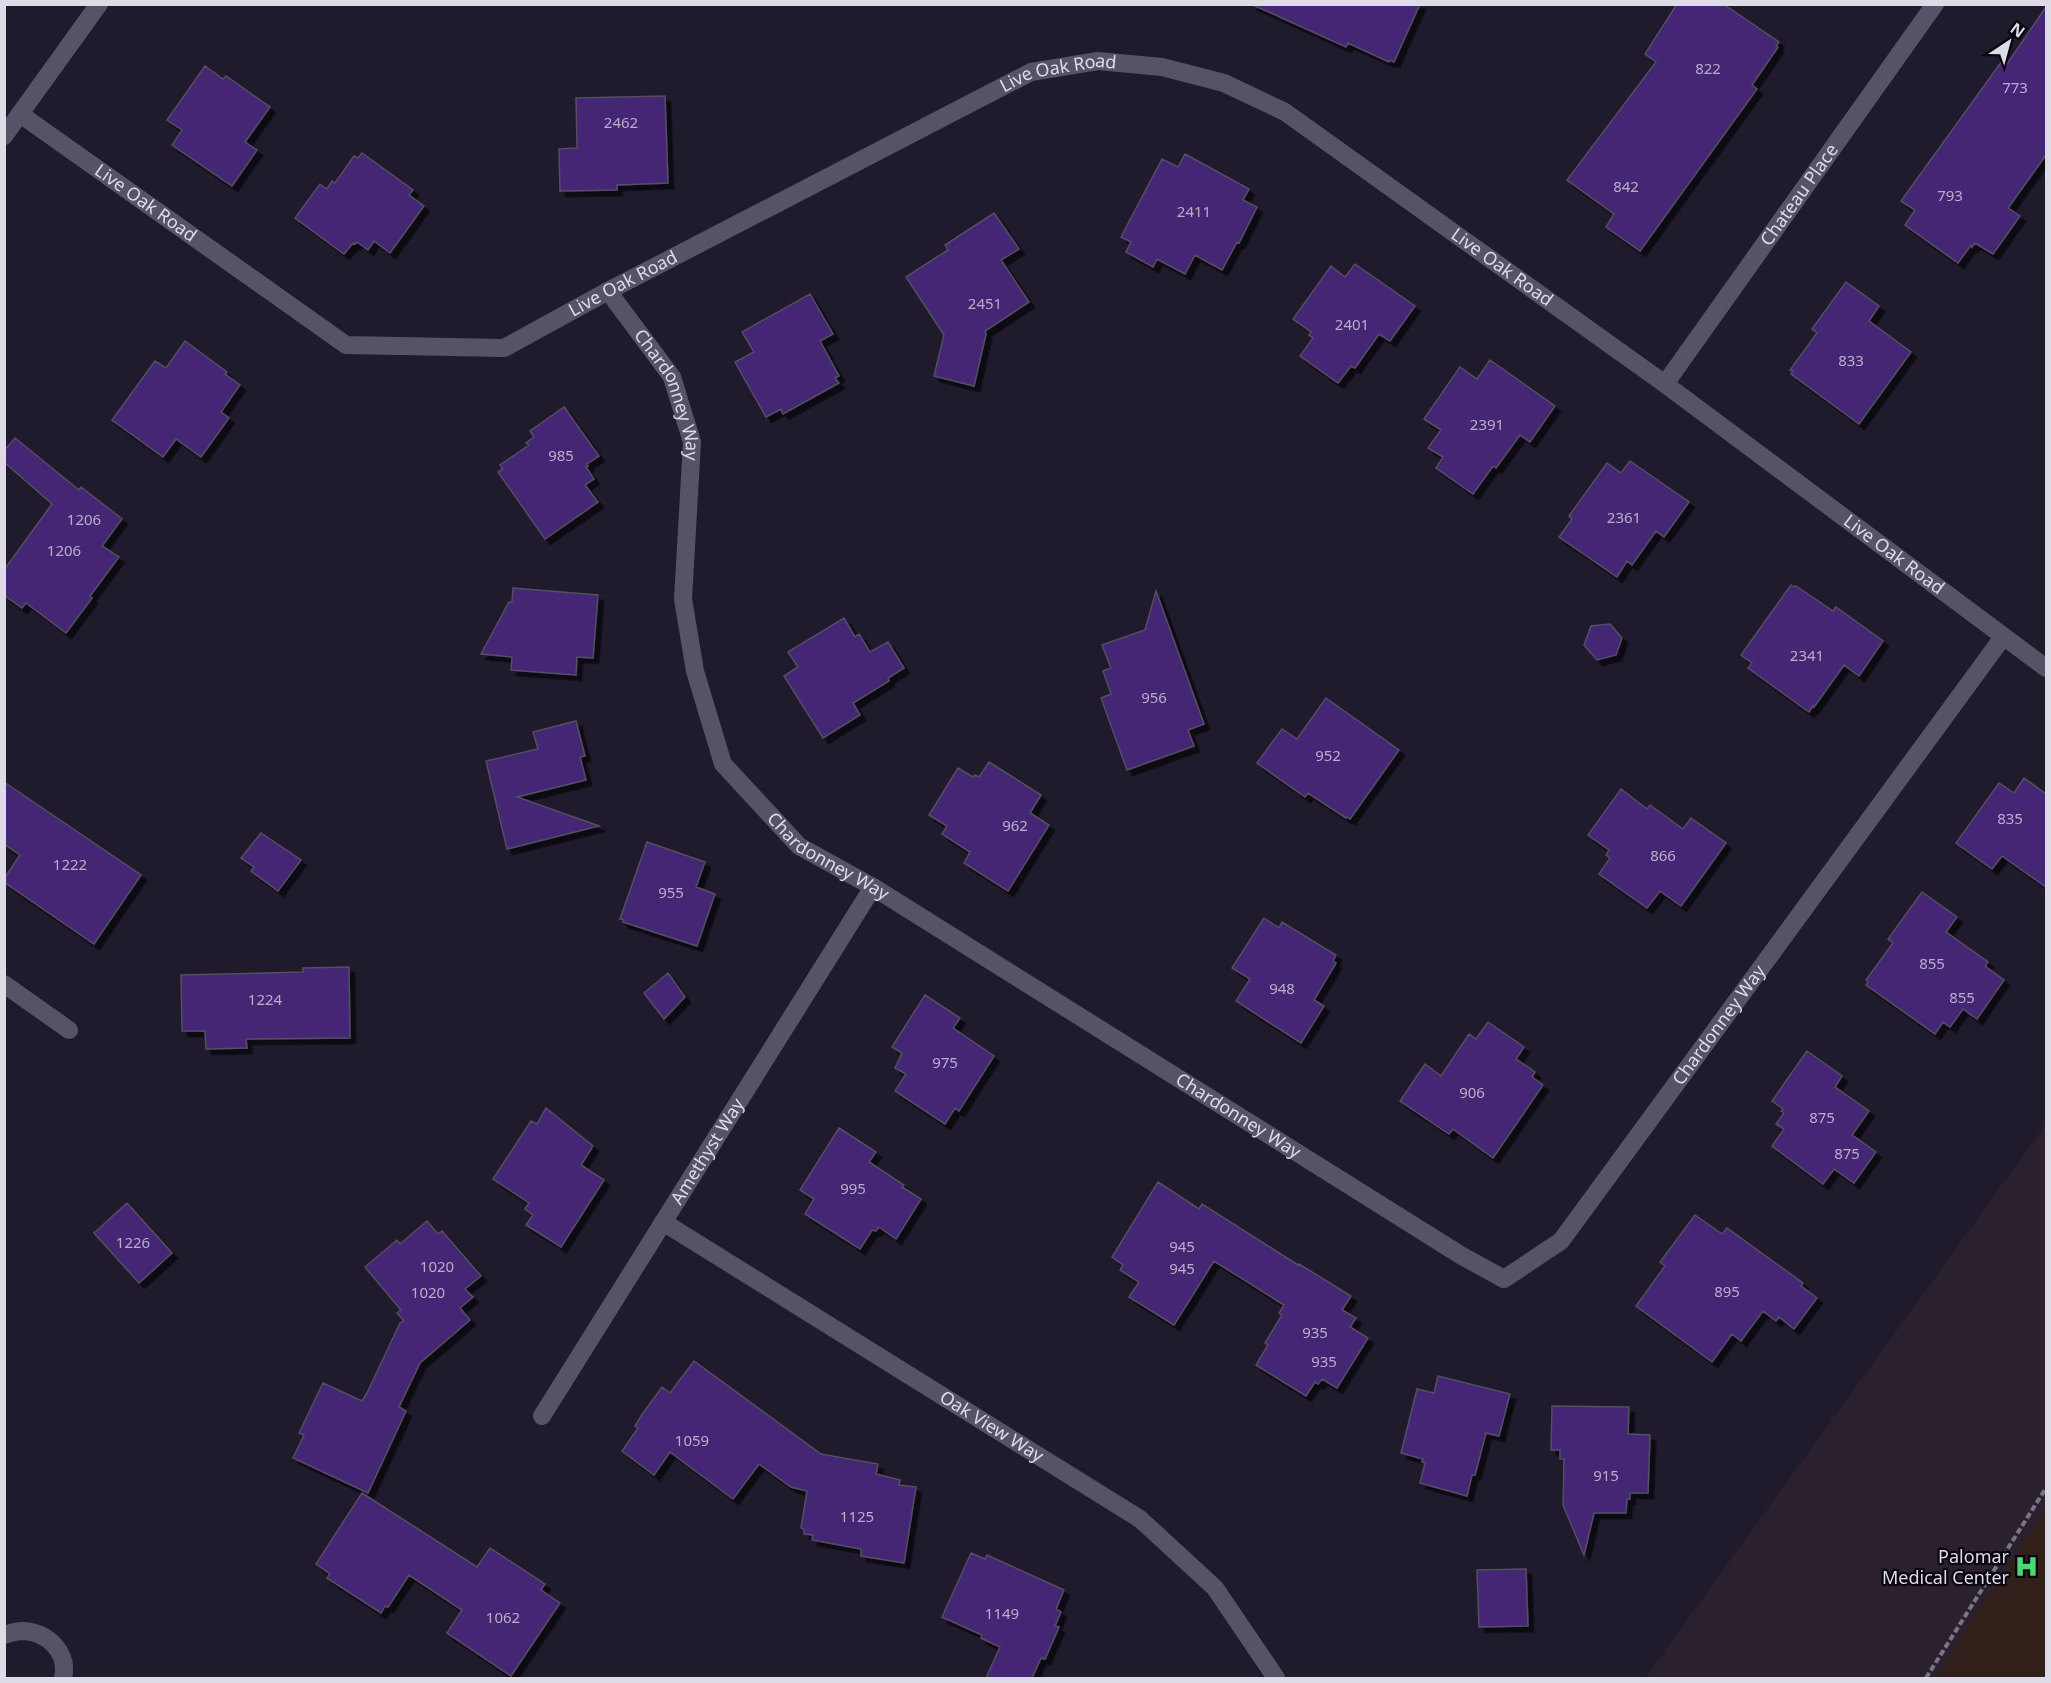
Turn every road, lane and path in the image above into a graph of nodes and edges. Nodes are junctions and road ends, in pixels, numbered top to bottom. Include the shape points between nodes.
1 (99, 4) edge
2 (1935, 4) edge
3 (20, 114) junction
4 (4, 136) edge
5 (608, 291) junction
6 (1665, 384) junction
7 (2003, 637) junction
8 (2046, 668) edge
9 (873, 887) junction
10 (4, 984) edge
11 (69, 1030) dead end
12 (663, 1222) junction
13 (542, 1416) dead end
14 (2046, 1488) edge
15 (4, 1635) edge
16 (63, 1678) edge
17 (1276, 1678) edge
18 (1926, 1678) edge

1 - 3 street
2 - 6 street, Chateau Place
3 - 4 street
3 - 5 street, Live Oak Road via 346,345 504,348
5 - 6 street, Live Oak Road via 1031,72 1098,61 1161,67 1224,83 1286,112
5 - 9 street, Chardonney Way via 672,377 693,442 683,599 695,671 723,764 799,846
6 - 7 street, Live Oak Road
7 - 8 street, Live Oak Road
7 - 9 street, Chardonney Way via 1561,1241 1504,1279
9 - 12 street, Amethyst Way
10 - 11 street
12 - 13 street, Amethyst Way
12 - 17 street, Oak View Way via 1140,1519 1215,1588
14 - 18 path
15 - 16 street via 30,1632 51,1642 66,1666

